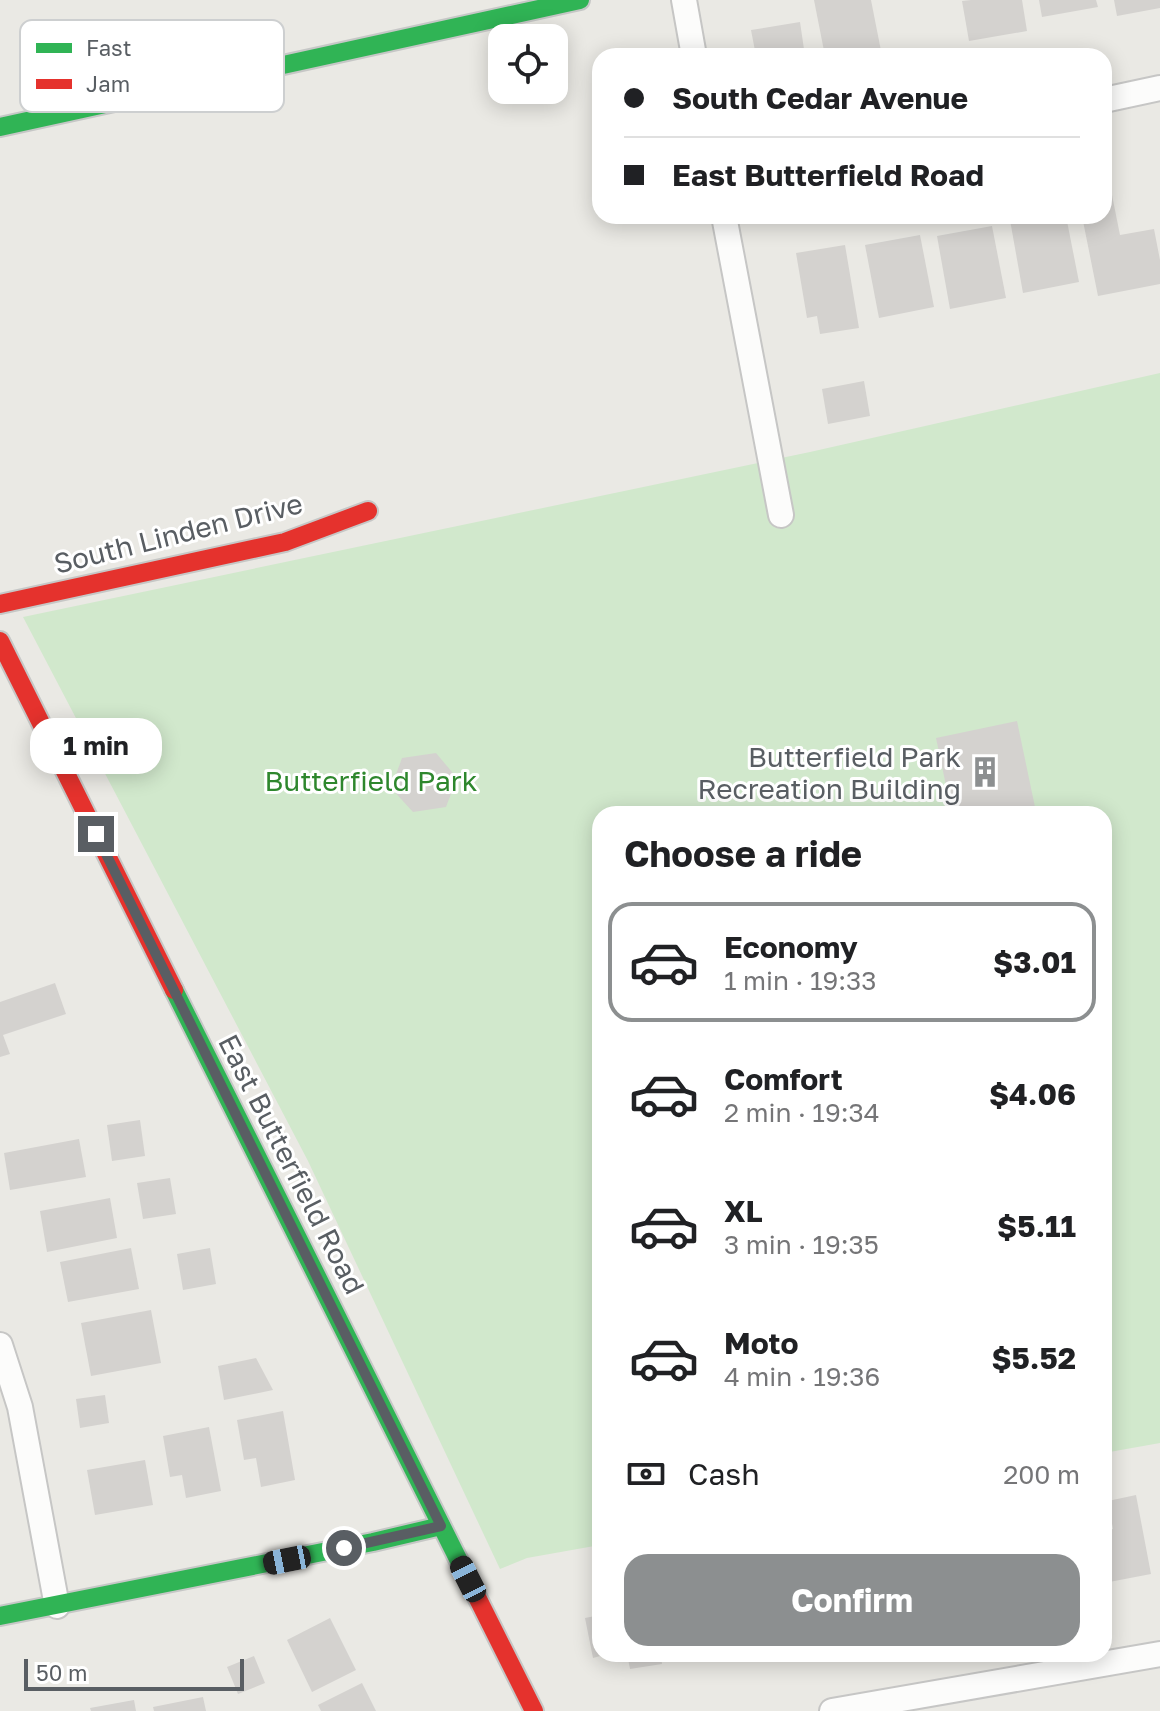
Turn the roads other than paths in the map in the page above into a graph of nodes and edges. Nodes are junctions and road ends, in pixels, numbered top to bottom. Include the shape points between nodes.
1 (580, 0) edge
2 (684, 0) edge
3 (693, 48) edge
4 (284, 65) edge
5 (1160, 88) edge
6 (1112, 98) edge
7 (69, 112) edge
8 (0, 127) edge
9 (726, 224) edge
10 (368, 511) dead end
11 (781, 515) dead end
12 (0, 604) edge
13 (0, 641) edge
14 (0, 1345) edge
15 (441, 1526) junction
16 (57, 1606) junction
17 (0, 1616) edge
18 (1160, 1654) edge
19 (534, 1711) edge
20 (832, 1711) edge

1 - 4 street
2 - 3 street
5 - 6 street
7 - 8 street
9 - 11 street
10 - 12 street, South Linden Drive via 285,542
13 - 15 street, East Butterfield Road
14 - 16 street via 23,1421
15 - 16 street
15 - 19 street, East Butterfield Road
16 - 17 street
18 - 20 street

